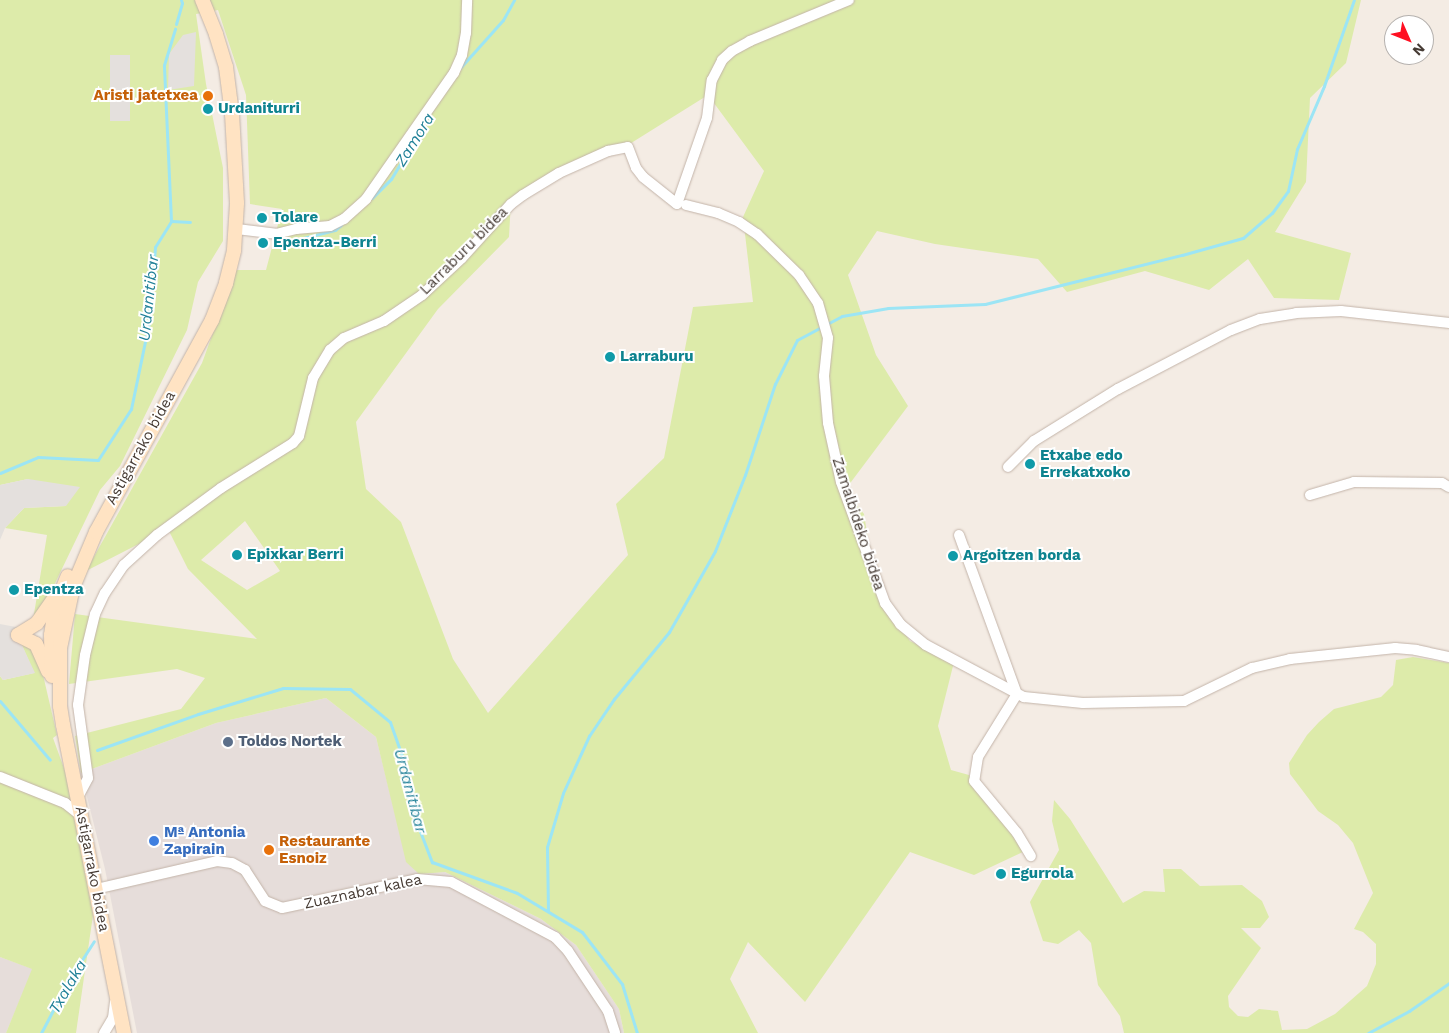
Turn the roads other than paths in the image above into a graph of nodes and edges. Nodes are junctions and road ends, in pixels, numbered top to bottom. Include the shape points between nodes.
1 (202, 0) edge
2 (467, 0) edge
3 (849, 0) edge
4 (686, 205) dead end
5 (237, 229) junction
6 (1449, 323) edge
7 (1008, 467) dead end
8 (1449, 487) edge
9 (1310, 495) dead end
10 (96, 532) junction
11 (959, 535) dead end
12 (65, 582) junction
13 (64, 622) junction
14 (47, 635) junction
15 (1449, 657) edge
16 (56, 680) junction
17 (1017, 694) junction
18 (80, 721) junction
19 (63, 724) junction
20 (0, 777) edge
21 (78, 797) junction
22 (81, 816) junction
23 (1031, 856) dead end
24 (96, 889) junction
25 (117, 996) junction
26 (104, 1033) edge
27 (124, 1033) edge
28 (615, 1033) edge

1 - 5 main road, Astigarrako bidea via 226,67 236,160
2 - 5 street via 466,33 454,73 366,199 344,220 330,226 276,234
3 - 18 street, Larraburu bidea via 750,41 722,60 712,80 707,118 677,204 643,178 628,147 608,150 559,173 523,195 462,258 416,299 384,321 344,338 330,350 313,378 299,436 293,443 221,488 157,535 124,565 105,593 85,655 78,705
4 - 17 street, Zamalbideko bidea via 718,213 757,234 799,275 818,303 828,338 824,376 828,423 836,461 890,613 914,638
5 - 10 main road, Astigarrako bidea via 226,283 212,320
6 - 7 street via 1341,311 1260,319 1231,330 1118,389 1034,441
8 - 9 street via 1442,484 1354,482
10 - 12 main road, Astigarrako bidea
10 - 13 main road, Astigarrako bidea via 73,587
11 - 17 street
12 - 14 main road, Astigarrako bidea
12 - 16 main road via 37,623 18,635 36,644
13 - 14 main road
13 - 16 main road, Astigarrako bidea
14 - 16 main road, Astigarrako bidea via 50,665
15 - 17 street, Zamalbideko bidea via 1395,648 1290,659 1252,668 1184,701 1083,703
16 - 19 main road, Astigarrako bidea
17 - 23 street via 978,757 974,781 1017,833
18 - 19 street
18 - 21 street, Larraburu bidea via 88,778
19 - 21 main road, Astigarrako bidea
20 - 22 street via 64,803
21 - 22 main road, Astigarrako bidea
22 - 24 main road, Astigarrako bidea
24 - 25 main road, Astigarrako bidea
24 - 28 street, Zuaznabar kalea via 216,861 239,866 250,876 260,896 270,905 282,908 417,879 440,879 462,886 555,937 608,1011
25 - 26 street via 112,1018
25 - 27 main road, Astigarrako bidea

